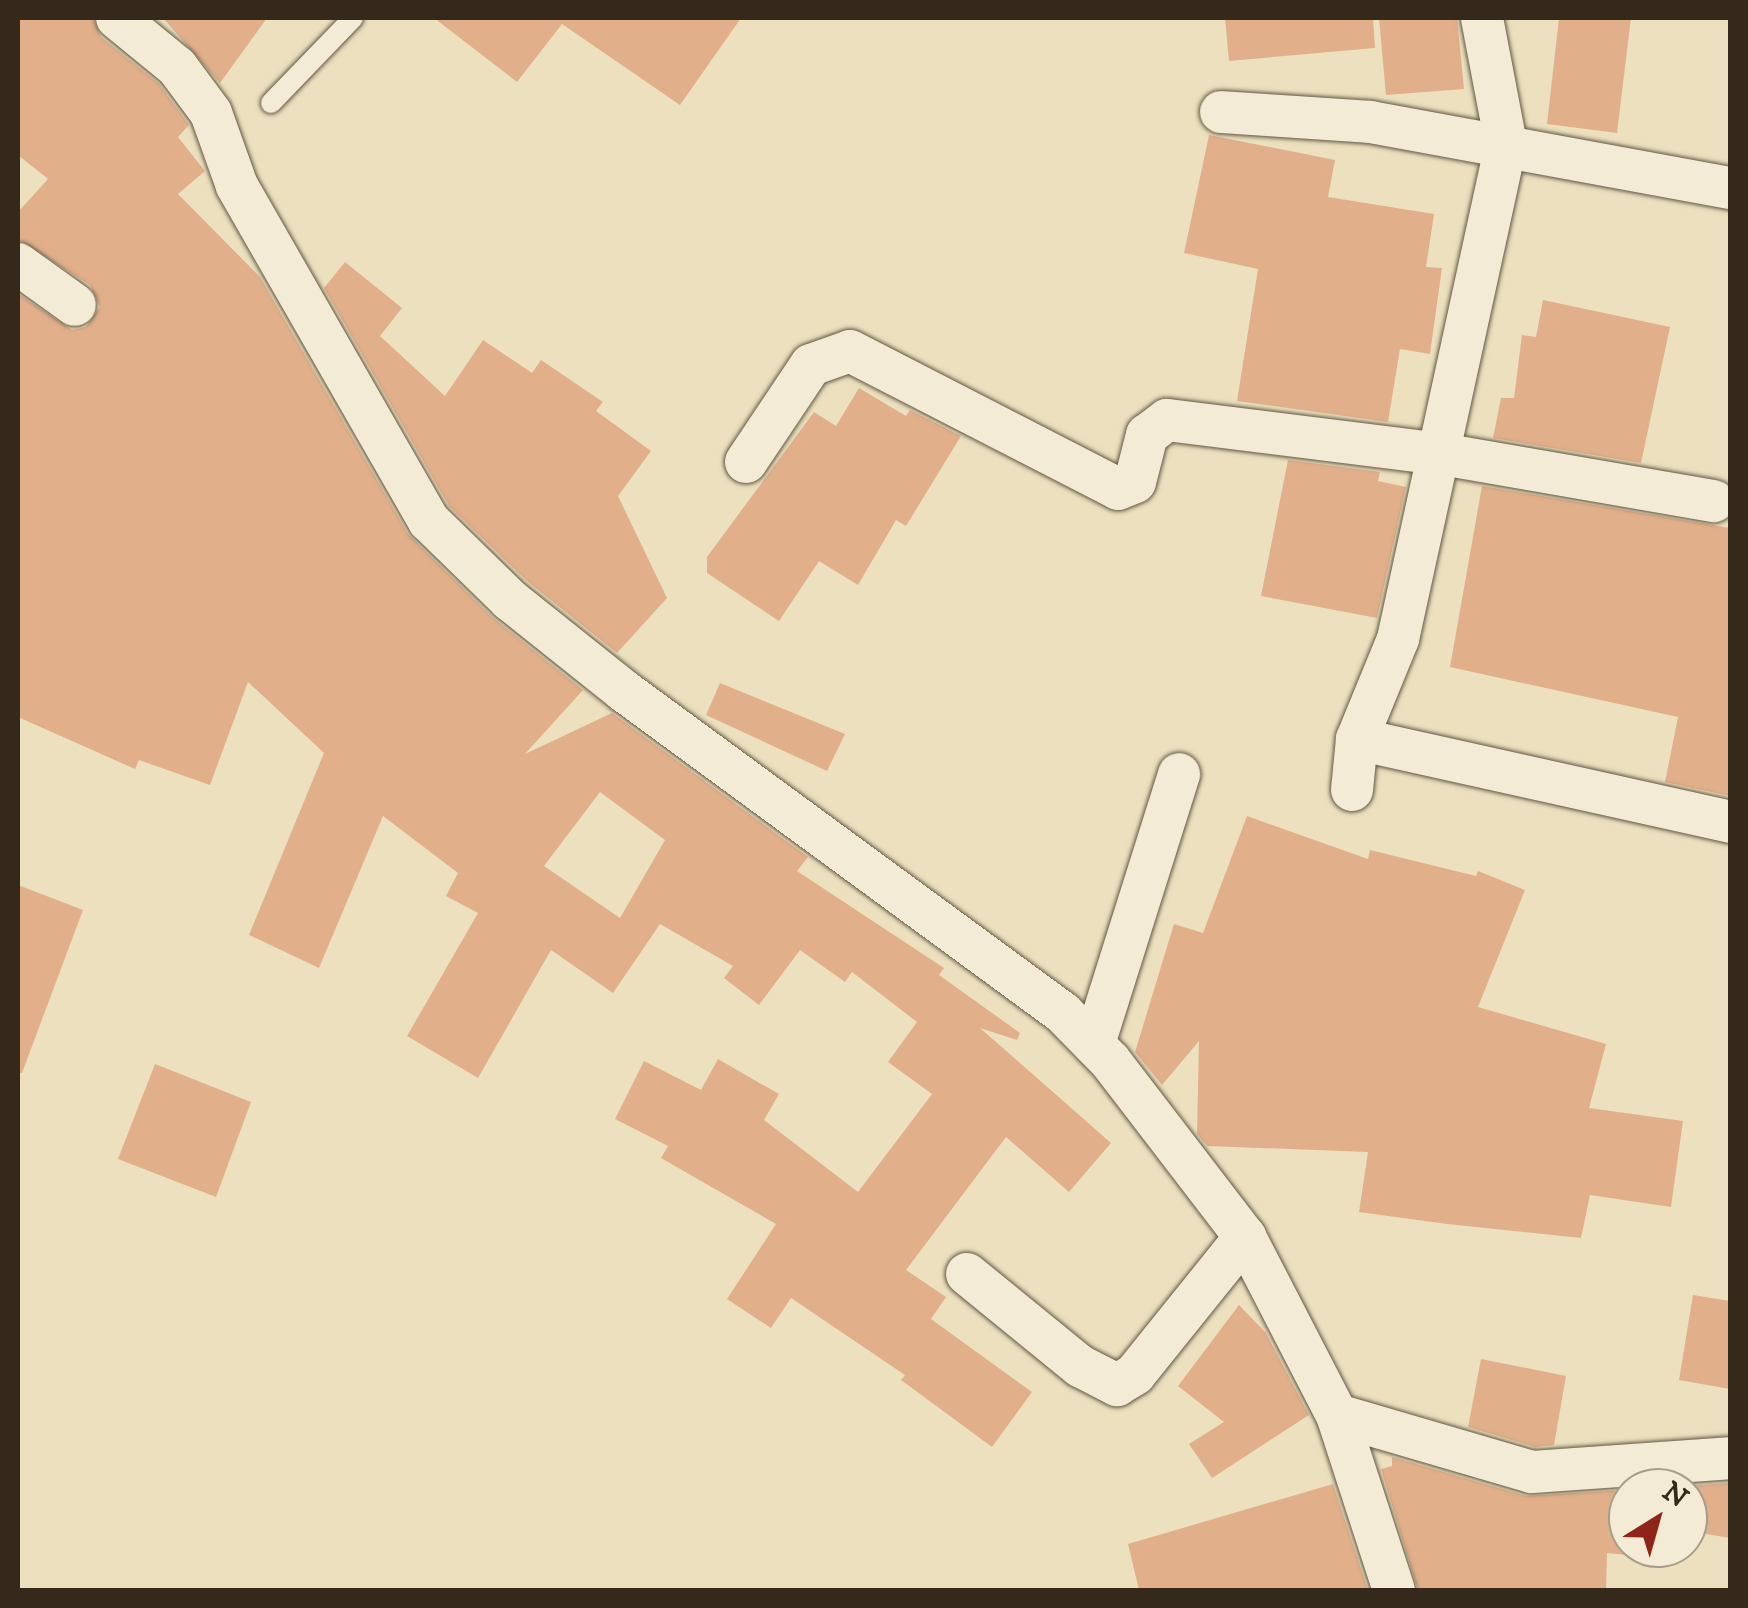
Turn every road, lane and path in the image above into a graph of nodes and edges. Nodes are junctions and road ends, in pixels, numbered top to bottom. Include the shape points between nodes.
1 (118, 18) edge
2 (353, 18) edge
3 (1482, 18) edge
4 (271, 103) dead end
5 (1222, 112) dead end
6 (1506, 144) junction
7 (1730, 188) edge
8 (18, 264) edge
9 (75, 306) dead end
10 (1441, 454) junction
11 (746, 462) dead end
12 (1714, 501) dead end
13 (1357, 739) junction
14 (1178, 774) dead end
15 (1352, 790) dead end
16 (1730, 822) edge
17 (1094, 1044) junction
18 (1245, 1238) junction
19 (967, 1274) dead end
20 (1337, 1416) junction
21 (1730, 1458) edge
22 (1394, 1590) edge

1 - 17 street via 177,67 212,112 236,186 428,521 510,600 624,691 832,838 1063,1013
2 - 4 lane
3 - 6 street
5 - 6 street via 1370,122
6 - 7 street
6 - 10 street
8 - 9 street
10 - 11 street via 1167,420 1147,435 1134,482 1118,489 850,351 811,365
10 - 12 street
10 - 13 street via 1398,640
13 - 15 street
13 - 16 street
14 - 17 street
17 - 18 street
18 - 19 street via 1135,1374 1117,1385 1080,1366
18 - 20 street
20 - 21 street via 1532,1472
20 - 22 street

